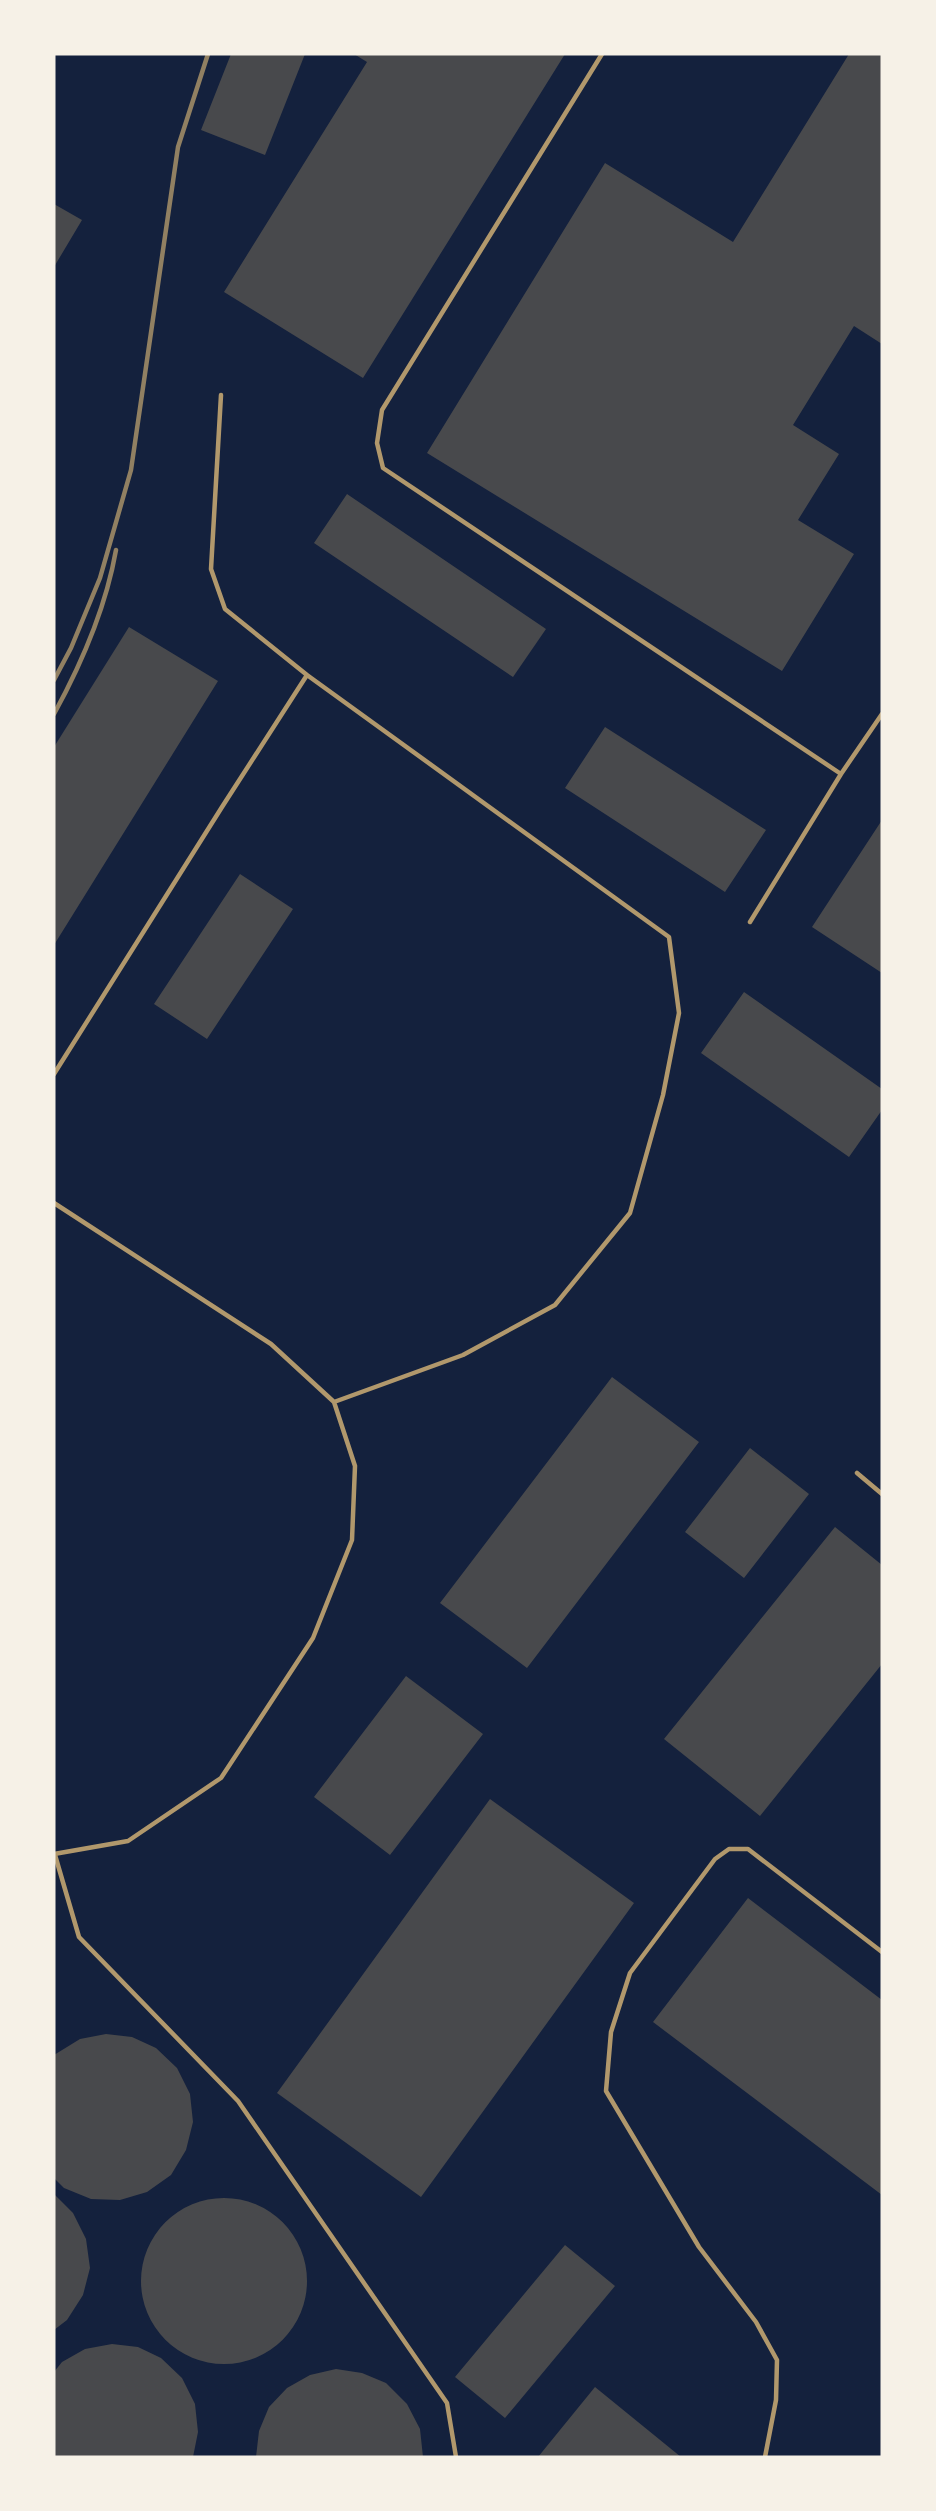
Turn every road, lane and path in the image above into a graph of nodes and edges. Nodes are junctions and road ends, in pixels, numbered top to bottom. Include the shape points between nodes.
1 (602, 54) edge
2 (220, 395) dead end
3 (307, 675) junction
4 (882, 714) edge
5 (841, 774) junction
6 (750, 921) dead end
7 (54, 1074) edge
8 (54, 1203) edge
9 (334, 1402) junction
10 (857, 1473) dead end
11 (882, 1494) edge
12 (55, 1855) edge
13 (882, 1952) edge
14 (456, 2457) edge
15 (765, 2457) edge

1 - 5 lane via 382,410 377,442 383,468
2 - 3 lane via 211,569 225,609
3 - 7 lane
3 - 9 lane via 669,937 679,1013 663,1095 630,1214 555,1305 463,1355
4 - 5 lane
5 - 6 lane
8 - 9 lane via 271,1344
9 - 12 lane via 355,1466 352,1540 313,1638 220,1778 128,1841
10 - 11 lane
12 - 14 lane via 79,1937 238,2101 447,2403
13 - 15 lane via 748,1849 729,1849 715,1859 630,1973 610,2032 606,2091 699,2247 756,2322 777,2360 776,2400

